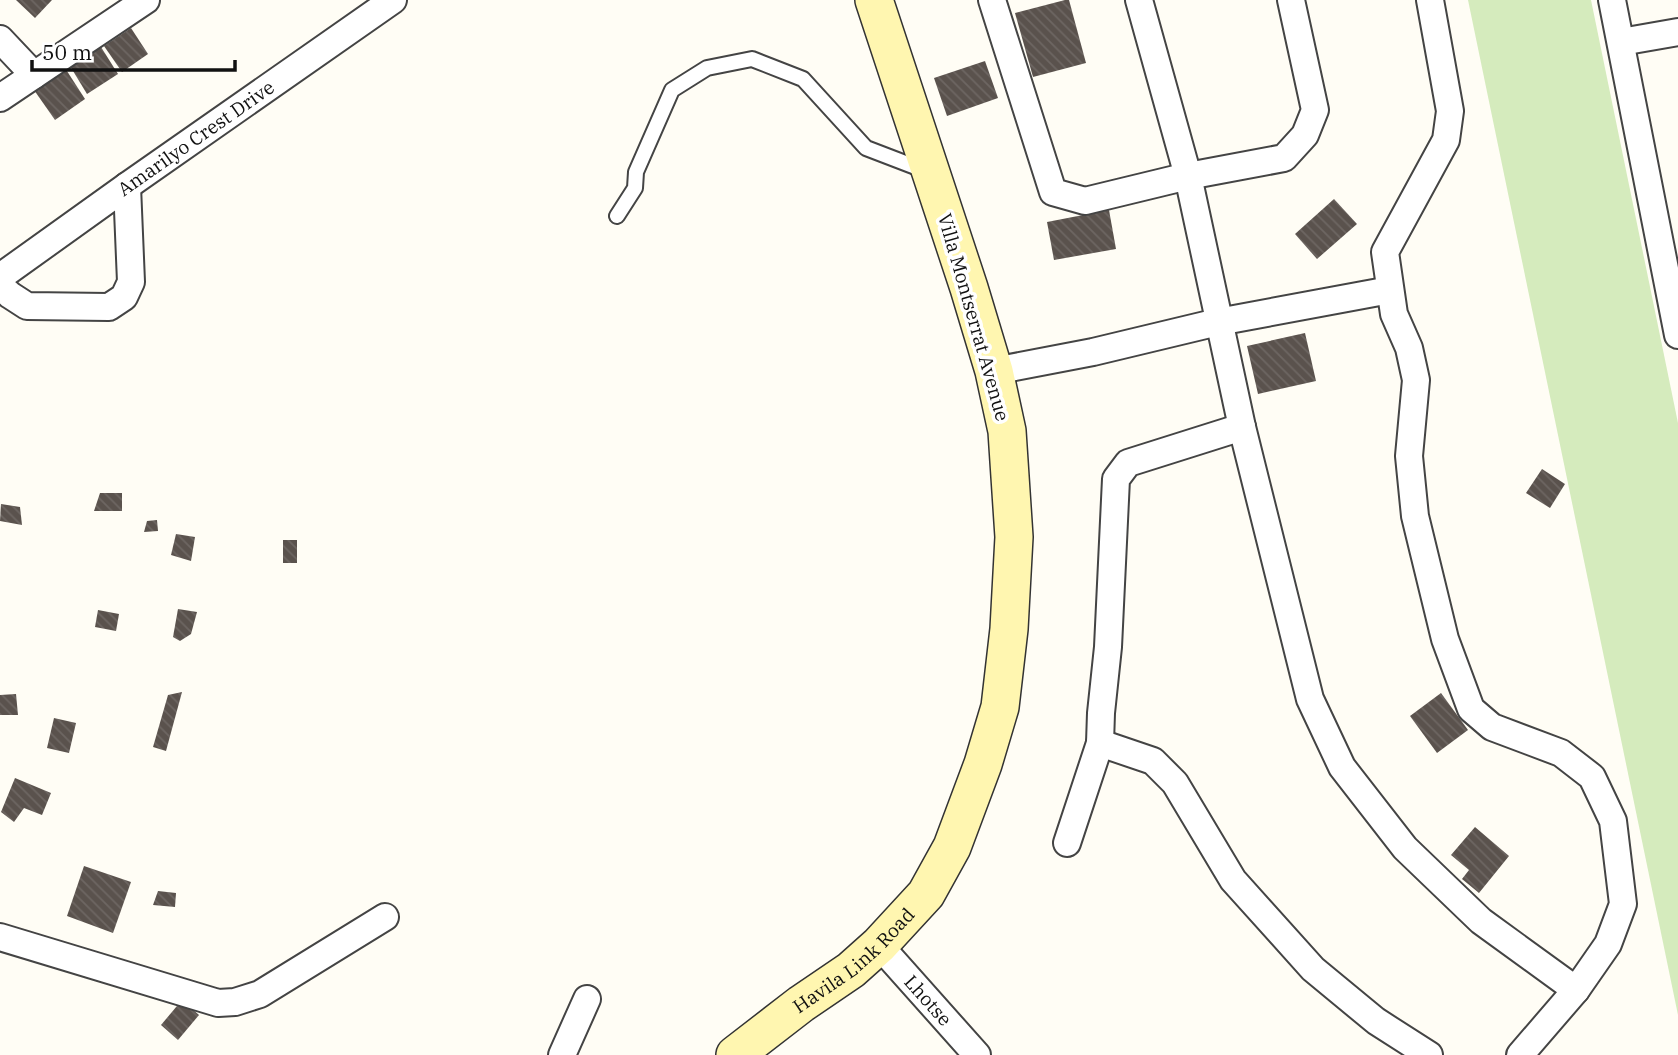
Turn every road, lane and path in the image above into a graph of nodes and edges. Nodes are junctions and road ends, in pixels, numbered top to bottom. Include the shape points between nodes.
1 (146, 0) edge
2 (393, 0) edge
3 (874, 0) edge
4 (992, 0) edge
5 (1139, 0) edge
6 (1291, 0) edge
7 (1430, 0) edge
8 (1612, 0) edge
9 (1678, 32) edge
10 (0, 39) edge
11 (1621, 42) junction
12 (34, 75) junction
13 (0, 98) edge
14 (931, 173) junction
15 (1188, 176) junction
16 (127, 186) junction
17 (617, 216) dead end
18 (0, 277) edge
19 (0, 286) edge
20 (1390, 289) junction
21 (1219, 322) junction
22 (1678, 334) edge
23 (994, 371) junction
24 (1242, 427) junction
25 (1100, 743) junction
26 (1067, 843) dead end
27 (952, 847) joint
28 (385, 917) dead end
29 (0, 937) edge
30 (879, 945) junction
31 (1576, 990) junction
32 (587, 999) dead end
33 (562, 1055) edge
34 (735, 1055) edge
35 (977, 1055) edge
36 (1429, 1055) edge
37 (1520, 1055) edge

1 - 12 street
2 - 16 street, Amarilyo Crest Drive
3 - 14 street, Villa Montserrat Avenue
4 - 15 street via 1053,192 1085,201
5 - 15 street
6 - 15 street via 1315,110 1304,135 1284,158
7 - 20 street via 1450,111 1446,140 1385,252
8 - 11 street
9 - 11 street
10 - 12 street
11 - 22 street
12 - 13 street
14 - 17 lane via 866,148 803,79 752,59 707,68 671,90 636,172 635,188
14 - 23 street, Villa Montserrat Avenue
15 - 21 street
16 - 18 street, Amarilyo Crest Drive
16 - 19 street via 131,282 124,296 108,307 27,306
20 - 21 street
20 - 31 street via 1416,380 1409,456 1415,516 1445,639 1471,709 1492,727 1561,753 1592,777 1612,821 1623,904 1608,944
21 - 23 street
21 - 24 street
23 - 27 street, Villa Montserrat Avenue via 1007,431 1014,537 1009,629 1000,706
24 - 25 street via 1128,463 1116,480
24 - 31 street via 1310,699 1342,767 1405,848 1481,921
25 - 26 street
25 - 36 street via 1153,761 1175,783 1233,880 1313,969 1376,1021
27 - 30 street, Havila Link Road via 926,894
28 - 29 street via 260,994 218,1003
30 - 34 street, Havila Link Road
30 - 35 street, Lhotse
31 - 37 street
32 - 33 street

